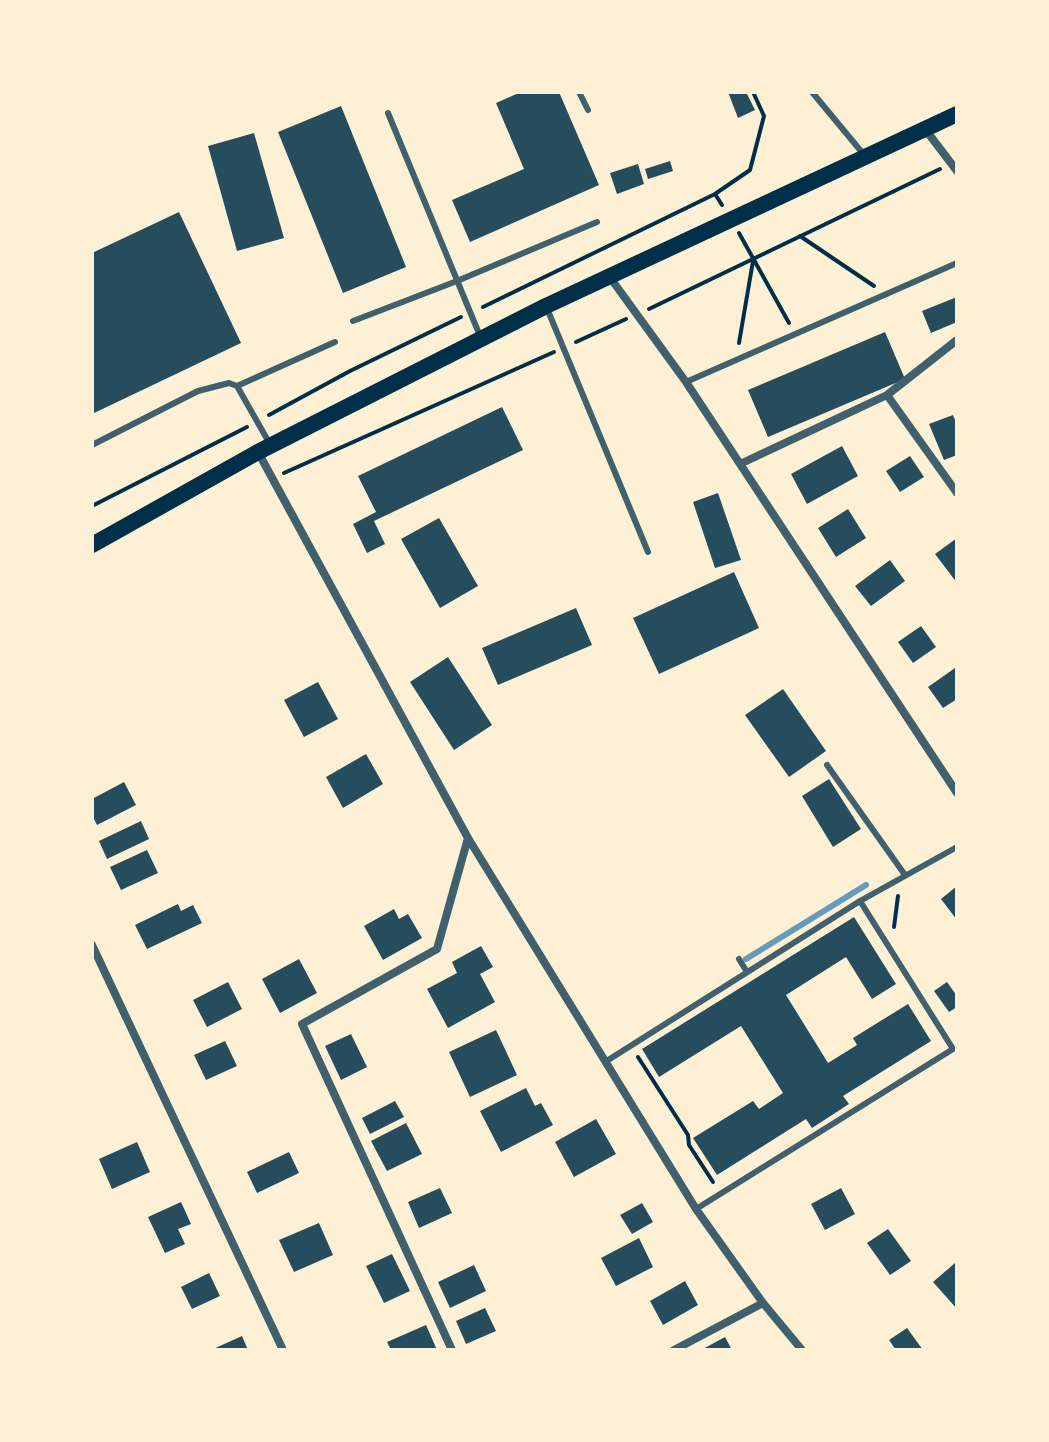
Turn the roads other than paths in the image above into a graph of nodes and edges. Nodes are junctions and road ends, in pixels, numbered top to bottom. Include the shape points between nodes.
1 (579, 92) edge
2 (812, 92) edge
3 (588, 110) dead end
4 (388, 113) dead end
5 (957, 114) edge
6 (925, 129) junction
7 (865, 156) junction
8 (954, 168) edge
9 (597, 222) dead end
10 (957, 263) edge
11 (609, 276) junction
12 (457, 281) junction
13 (546, 306) junction
14 (353, 321) dead end
15 (482, 339) junction
16 (957, 340) edge
17 (335, 342) dead end
18 (686, 382) junction
19 (237, 386) junction
20 (887, 395) junction
21 (92, 445) edge
22 (264, 449) junction
23 (740, 464) junction
24 (957, 493) edge
25 (92, 545) edge
26 (648, 552) dead end
27 (827, 765) dead end
28 (957, 793) edge
29 (468, 838) junction
30 (957, 847) edge
31 (903, 876) junction
32 (860, 901) junction
33 (92, 945) edge
34 (739, 959) dead end
35 (747, 972) junction
36 (605, 1063) junction
37 (696, 1209) junction
38 (763, 1303) junction
39 (283, 1350) edge
40 (452, 1350) edge
41 (674, 1350) edge
42 (802, 1350) edge

1 - 3 lane
2 - 7 lane
4 - 12 lane
5 - 6 main road
6 - 7 main road
6 - 8 street
7 - 11 main road
9 - 12 lane
10 - 18 lane
11 - 13 main road
11 - 18 street
12 - 14 lane
12 - 15 lane
13 - 15 main road
13 - 26 lane
15 - 22 main road
16 - 20 street
17 - 19 lane
18 - 23 street
19 - 21 lane via 219,383 198,391
19 - 22 lane via 258,422
20 - 23 street
20 - 24 street
22 - 25 main road
22 - 29 street via 272,479
23 - 28 street
27 - 31 lane
29 - 36 street
29 - 40 street via 437,949 302,1024
30 - 31 lane
31 - 32 lane
32 - 35 lane
32 - 37 lane via 953,1049
33 - 39 street
34 - 35 lane
35 - 36 lane
36 - 37 street
37 - 38 street
38 - 41 street
38 - 42 street

